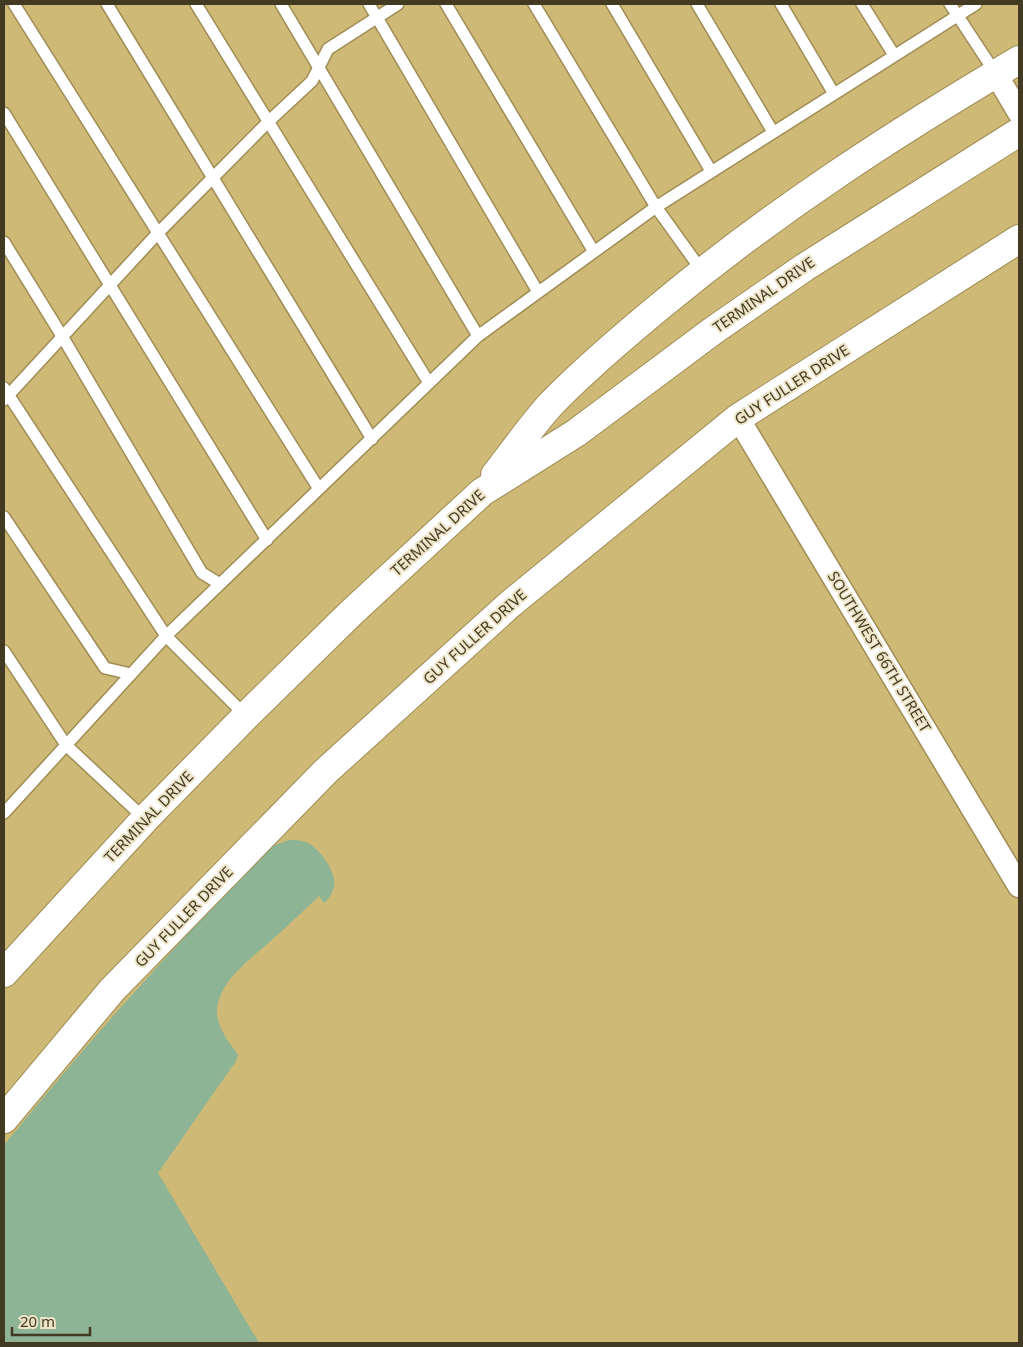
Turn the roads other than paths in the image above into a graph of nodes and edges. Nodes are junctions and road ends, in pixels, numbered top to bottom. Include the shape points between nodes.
1 (14, 4) edge
2 (107, 4) edge
3 (196, 4) edge
4 (281, 4) edge
5 (369, 4) edge
6 (398, 4) edge
7 (446, 4) edge
8 (534, 4) edge
9 (612, 4) edge
10 (697, 4) edge
11 (780, 4) edge
12 (862, 4) edge
13 (950, 4) edge
14 (976, 4) edge
15 (957, 15) junction
16 (378, 17) junction
17 (894, 56) junction
18 (1019, 60) edge
19 (320, 66) junction
20 (996, 74) junction
21 (834, 94) junction
22 (4, 113) edge
23 (1019, 113) edge
24 (268, 122) junction
25 (774, 132) junction
26 (1019, 132) edge
27 (711, 172) junction
28 (213, 177) junction
29 (656, 207) junction
30 (157, 234) junction
31 (1019, 238) edge
32 (4, 242) edge
33 (594, 252) junction
34 (702, 271) junction
35 (109, 285) junction
36 (538, 292) junction
37 (62, 336) junction
38 (478, 336) junction
39 (429, 383) junction
40 (5, 394) edge
41 (738, 418) junction
42 (372, 438) junction
43 (319, 489) junction
44 (482, 492) junction
45 (4, 517) edge
46 (267, 540) junction
47 (220, 584) junction
48 (166, 636) junction
49 (4, 651) edge
50 (131, 674) junction
51 (246, 716) junction
52 (66, 745) junction
53 (6, 805) edge
54 (145, 819) junction
55 (1019, 886) edge
56 (4, 973) edge
57 (4, 1119) edge

1 - 30 lane
2 - 28 lane
3 - 24 lane
4 - 19 lane
5 - 16 lane
6 - 16 lane
7 - 33 lane
8 - 29 lane
9 - 27 lane
10 - 25 lane
11 - 21 lane
12 - 17 lane
13 - 15 lane
14 - 15 lane
15 - 17 lane
15 - 20 lane
16 - 19 lane via 328,50
16 - 36 lane
17 - 21 lane
18 - 20 main road
19 - 24 lane via 312,81
19 - 38 lane
20 - 23 street
20 - 34 main road via 859,158
21 - 25 lane
22 - 35 lane
24 - 28 lane
24 - 39 lane
25 - 27 lane
26 - 44 main road, TERMINAL DRIVE via 805,267 576,433
27 - 29 lane
28 - 30 lane
28 - 42 lane
29 - 33 lane
29 - 34 lane
30 - 35 lane
30 - 43 lane
31 - 41 main road, GUY FULLER DRIVE
32 - 37 lane
33 - 36 lane
34 - 44 main road via 628,332 551,405
35 - 37 lane
35 - 46 lane
36 - 38 lane
37 - 40 lane
37 - 47 lane via 202,573
38 - 39 lane
39 - 42 lane
40 - 48 lane
41 - 55 street, SOUTHWEST 66TH STREET
41 - 57 main road, GUY FULLER DRIVE via 509,605 326,771 112,990
42 - 43 lane
43 - 46 lane
44 - 51 main road, TERMINAL DRIVE
45 - 50 lane via 105,668
46 - 47 lane
47 - 48 lane
48 - 50 lane
48 - 51 lane
49 - 52 lane
50 - 52 lane
51 - 54 main road, TERMINAL DRIVE
52 - 53 lane
52 - 54 lane
54 - 56 main road, TERMINAL DRIVE

